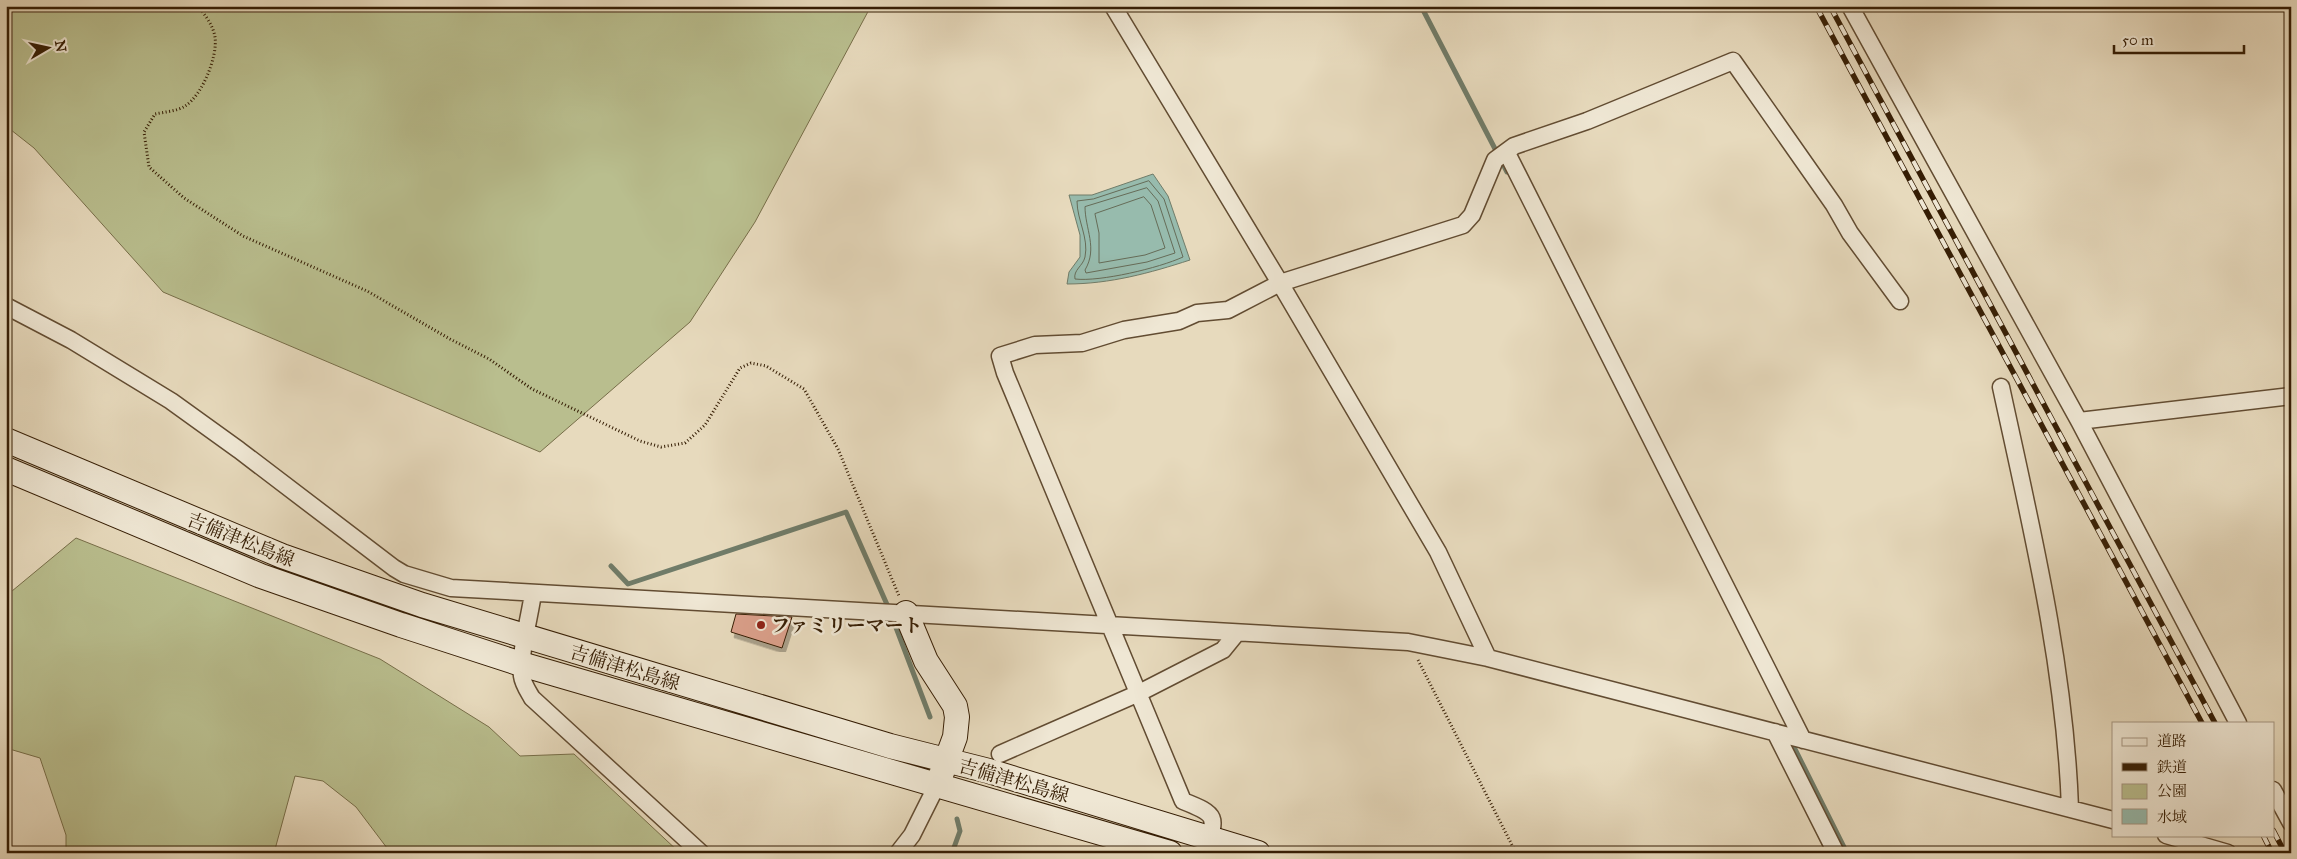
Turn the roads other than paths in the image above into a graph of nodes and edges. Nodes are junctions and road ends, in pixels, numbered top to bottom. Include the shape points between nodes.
1 (1113, 6) edge
2 (1850, 6) edge
3 (1501, 156) junction
4 (1280, 283) junction
5 (1900, 301) dead end
6 (6, 306) edge
7 (2001, 387) dead end
8 (2291, 396) edge
9 (2079, 421) junction
10 (6, 440) edge
11 (6, 469) edge
12 (533, 593) junction
13 (896, 612) junction
14 (1108, 625) junction
15 (1236, 634) junction
16 (526, 638) junction
17 (1488, 658) junction
18 (521, 664) junction
19 (1139, 693) junction
20 (2237, 722) edge
21 (1790, 736) junction
22 (1000, 754) dead end
23 (947, 761) junction
24 (937, 785) junction
25 (2274, 792) edge
26 (2070, 808) junction
27 (2112, 820) edge
28 (2291, 823) edge
29 (2169, 836) edge
30 (1207, 846) edge
31 (700, 853) edge
32 (898, 853) edge
33 (1170, 853) edge
34 (1258, 853) edge
35 (1836, 853) edge
36 (2228, 853) edge

1 - 4 street
2 - 9 street
3 - 4 street via 1472,215 1463,224
3 - 5 street via 1514,146 1587,121 1733,61
3 - 21 street
4 - 14 street via 1228,310 1197,313 1179,321 1124,330 1082,343 1035,345 1000,356
4 - 17 street via 1438,552
6 - 12 street via 71,340 171,401 404,574 451,588
7 - 26 street via 2037,552 2059,682
8 - 9 street
9 - 20 street
10 - 16 main road, 吉備津松島線 via 282,556
11 - 18 main road, 吉備津松島線 via 261,576
12 - 13 street
12 - 16 street
13 - 14 street
13 - 23 main road via 955,706 955,738
14 - 15 street
14 - 19 street
15 - 17 street via 1408,642
15 - 19 street via 1223,650
16 - 18 street
16 - 23 main road, 吉備津松島線
17 - 21 street
18 - 24 main road, 吉備津松島線
18 - 31 street via 522,677 532,698
19 - 22 street
19 - 30 street via 1183,801 1208,810 1213,816
21 - 26 street
21 - 35 street
23 - 24 main road
23 - 30 main road, 吉備津松島線 via 989,771
24 - 32 street via 912,835
24 - 33 main road, 吉備津松島線
25 - 28 street
26 - 27 street
29 - 36 street
30 - 34 main road, 吉備津松島線

